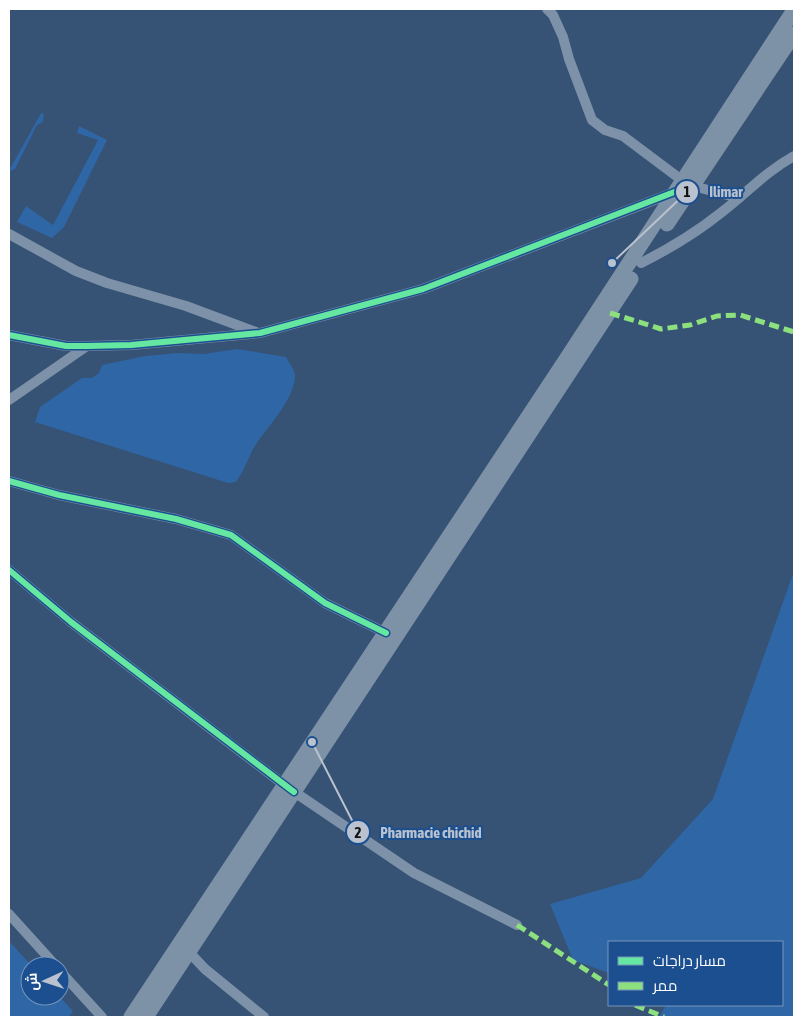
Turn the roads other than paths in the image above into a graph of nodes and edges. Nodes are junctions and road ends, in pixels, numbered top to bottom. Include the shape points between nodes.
1 (547, 9) edge
2 (794, 10) edge
3 (794, 34) edge
4 (794, 156) edge
5 (684, 186) junction
6 (739, 198) junction
7 (9, 234) edge
8 (641, 264) junction
9 (260, 333) junction
10 (9, 335) edge
11 (87, 346) junction
12 (9, 400) edge
13 (9, 481) edge
14 (9, 570) edge
15 (386, 633) junction
16 (289, 789) junction
17 (9, 914) edge
18 (517, 924) dead end
19 (188, 951) junction
20 (47, 956) edge
21 (70, 982) edge
22 (102, 1017) edge
23 (132, 1017) edge
24 (146, 1017) edge
25 (264, 1017) edge

1 - 5 street via 564,37 592,120 605,130 623,136
2 - 5 highway
3 - 5 highway
4 - 6 street via 761,177
5 - 6 street
5 - 8 highway
5 - 9 street via 423,289
5 - 15 highway
6 - 8 street via 677,244
7 - 9 street via 76,271
8 - 16 highway
9 - 11 street
10 - 11 street via 66,346
11 - 12 street
13 - 15 street via 59,495 176,519 231,535 325,603
14 - 16 street via 71,622
15 - 16 highway
16 - 18 street via 414,873
16 - 19 highway
16 - 23 highway
17 - 20 street
19 - 24 highway
19 - 25 street
21 - 22 street

